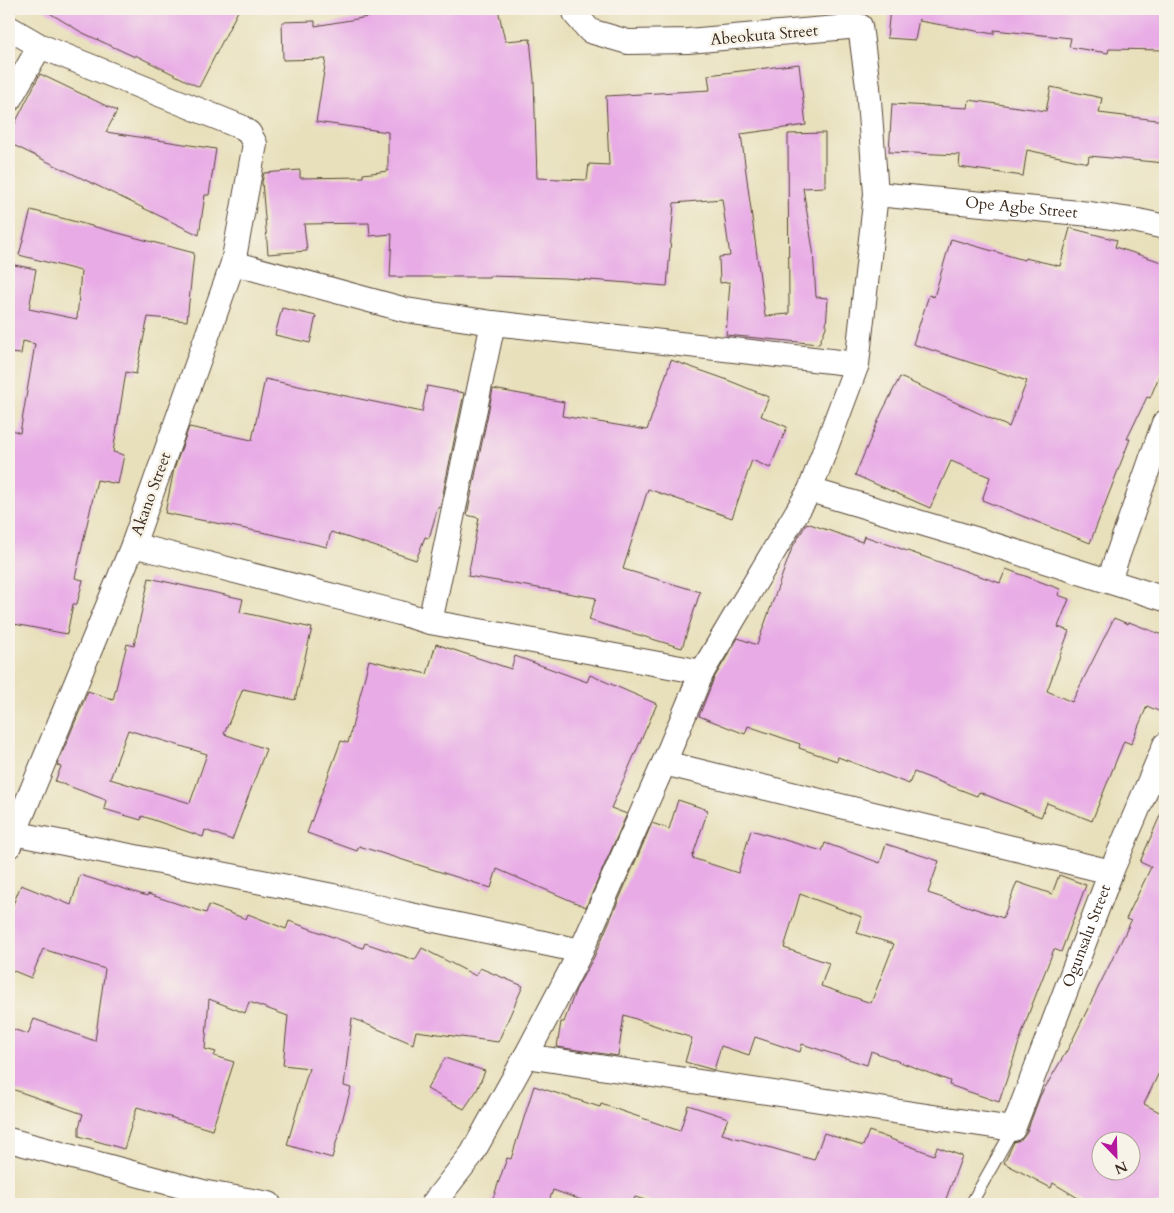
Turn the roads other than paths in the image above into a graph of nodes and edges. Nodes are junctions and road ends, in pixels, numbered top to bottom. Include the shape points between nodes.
1 (574, 9) edge
2 (859, 17) edge
3 (9, 28) edge
4 (40, 46) junction
5 (9, 100) edge
6 (876, 194) junction
7 (1165, 228) edge
8 (233, 262) junction
9 (493, 323) junction
10 (857, 364) junction
11 (1164, 423) dead end
12 (810, 490) junction
13 (133, 545) junction
14 (1109, 580) junction
15 (1165, 599) edge
16 (430, 622) junction
17 (702, 672) junction
18 (1165, 746) edge
19 (664, 762) junction
20 (11, 840) edge
21 (1111, 872) junction
22 (581, 951) junction
23 (526, 1056) junction
24 (1013, 1129) junction
25 (9, 1140) edge
26 (269, 1204) edge
27 (432, 1204) edge
28 (970, 1204) edge

1 - 2 street, Abeokuta Street via 590,31 628,42 688,41
2 - 6 street, Abeokuta Street
3 - 4 street
4 - 5 street
4 - 8 street, Akano Street via 249,133 256,144
6 - 7 street, Ope Agbe Street via 1090,214
6 - 10 street, Abeokuta Street
8 - 9 street via 406,310
8 - 13 street, Akano Street
9 - 10 street
9 - 16 street
10 - 12 street, Abeokuta Street
11 - 14 street
12 - 14 street
12 - 17 street, Abeokuta Street
13 - 16 street
13 - 20 street, Akano Street
14 - 15 street
16 - 17 street
17 - 19 street, Abeokuta Street
18 - 21 street, Ogunsalu Street
19 - 21 street
19 - 22 street, Abeokuta Street
20 - 22 street via 333,896
21 - 24 street, Ogunsalu Street
22 - 23 street, Abeokuta Street
23 - 24 street
23 - 27 street, Abeokuta Street via 472,1154
24 - 28 lane
25 - 26 street via 207,1193

